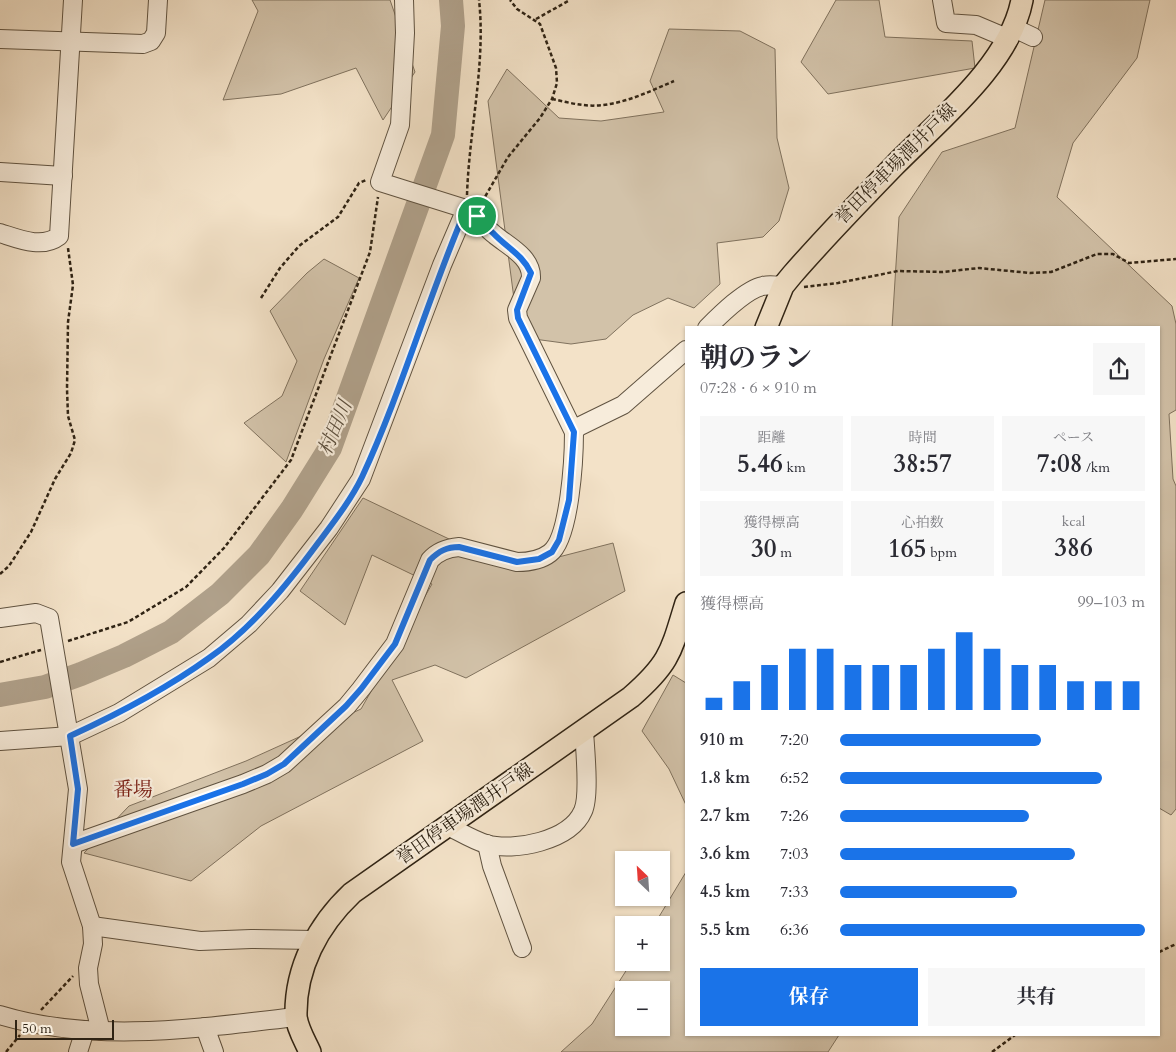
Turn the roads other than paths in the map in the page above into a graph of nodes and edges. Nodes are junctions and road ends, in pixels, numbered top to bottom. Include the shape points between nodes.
1 (74, 0) edge
2 (158, 0) edge
3 (404, 0) edge
4 (942, 0) edge
5 (1022, 0) edge
6 (1019, 35) junction
7 (0, 39) edge
8 (73, 41) junction
9 (0, 172) edge
10 (63, 176) junction
11 (472, 212) junction
12 (0, 233) edge
13 (783, 286) junction
14 (709, 326) edge
15 (767, 326) edge
16 (685, 351) edge
17 (574, 432) junction
18 (685, 606) edge
19 (0, 618) edge
20 (584, 731) junction
21 (70, 736) junction
22 (0, 741) edge
23 (448, 826) junction
24 (73, 844) junction
25 (487, 844) junction
26 (92, 926) junction
27 (314, 940) junction
28 (522, 948) dead end
29 (0, 1015) edge
30 (296, 1017) junction
31 (205, 1027) junction
32 (93, 1031) junction
33 (78, 1052) edge
34 (214, 1052) edge
35 (310, 1052) edge

1 - 8 street
2 - 8 street via 156,33 151,41 143,44
3 - 11 street via 400,125 380,182
4 - 6 street via 946,23 976,25
5 - 6 main road, 誉田停車場潤井戸線
6 - 13 main road, 誉田停車場潤井戸線
7 - 8 street
8 - 10 street
9 - 10 street
10 - 12 street via 59,236 52,241 32,242
11 - 17 street via 521,256 531,273 517,310 518,318
11 - 21 street via 442,265 361,479 307,558 255,617 209,658 119,713
13 - 14 street via 754,289
13 - 15 main road, 誉田停車場潤井戸線
16 - 17 street via 622,405
17 - 24 street via 569,500 559,540 552,552 526,562 459,547 436,554 430,560 395,644 346,706 284,764 251,781
18 - 20 main road, 誉田停車場潤井戸線 via 672,650 656,675
19 - 21 street via 36,613 49,618
20 - 23 main road, 誉田停車場潤井戸線
20 - 25 street via 586,794 583,811 576,821 550,838 533,844 502,847
21 - 22 street
21 - 24 street via 78,789
23 - 25 street
23 - 27 main road, 誉田停車場潤井戸線 via 352,893 339,905
24 - 26 street via 71,862
25 - 28 street
26 - 27 street via 200,941 251,938
26 - 32 street via 94,944 88,968
27 - 30 main road, 誉田停車場潤井戸線 via 302,968
29 - 32 street via 30,1024
30 - 31 street
30 - 35 main road, 誉田停車場潤井戸線
31 - 32 street via 140,1032
31 - 34 street
32 - 33 street

